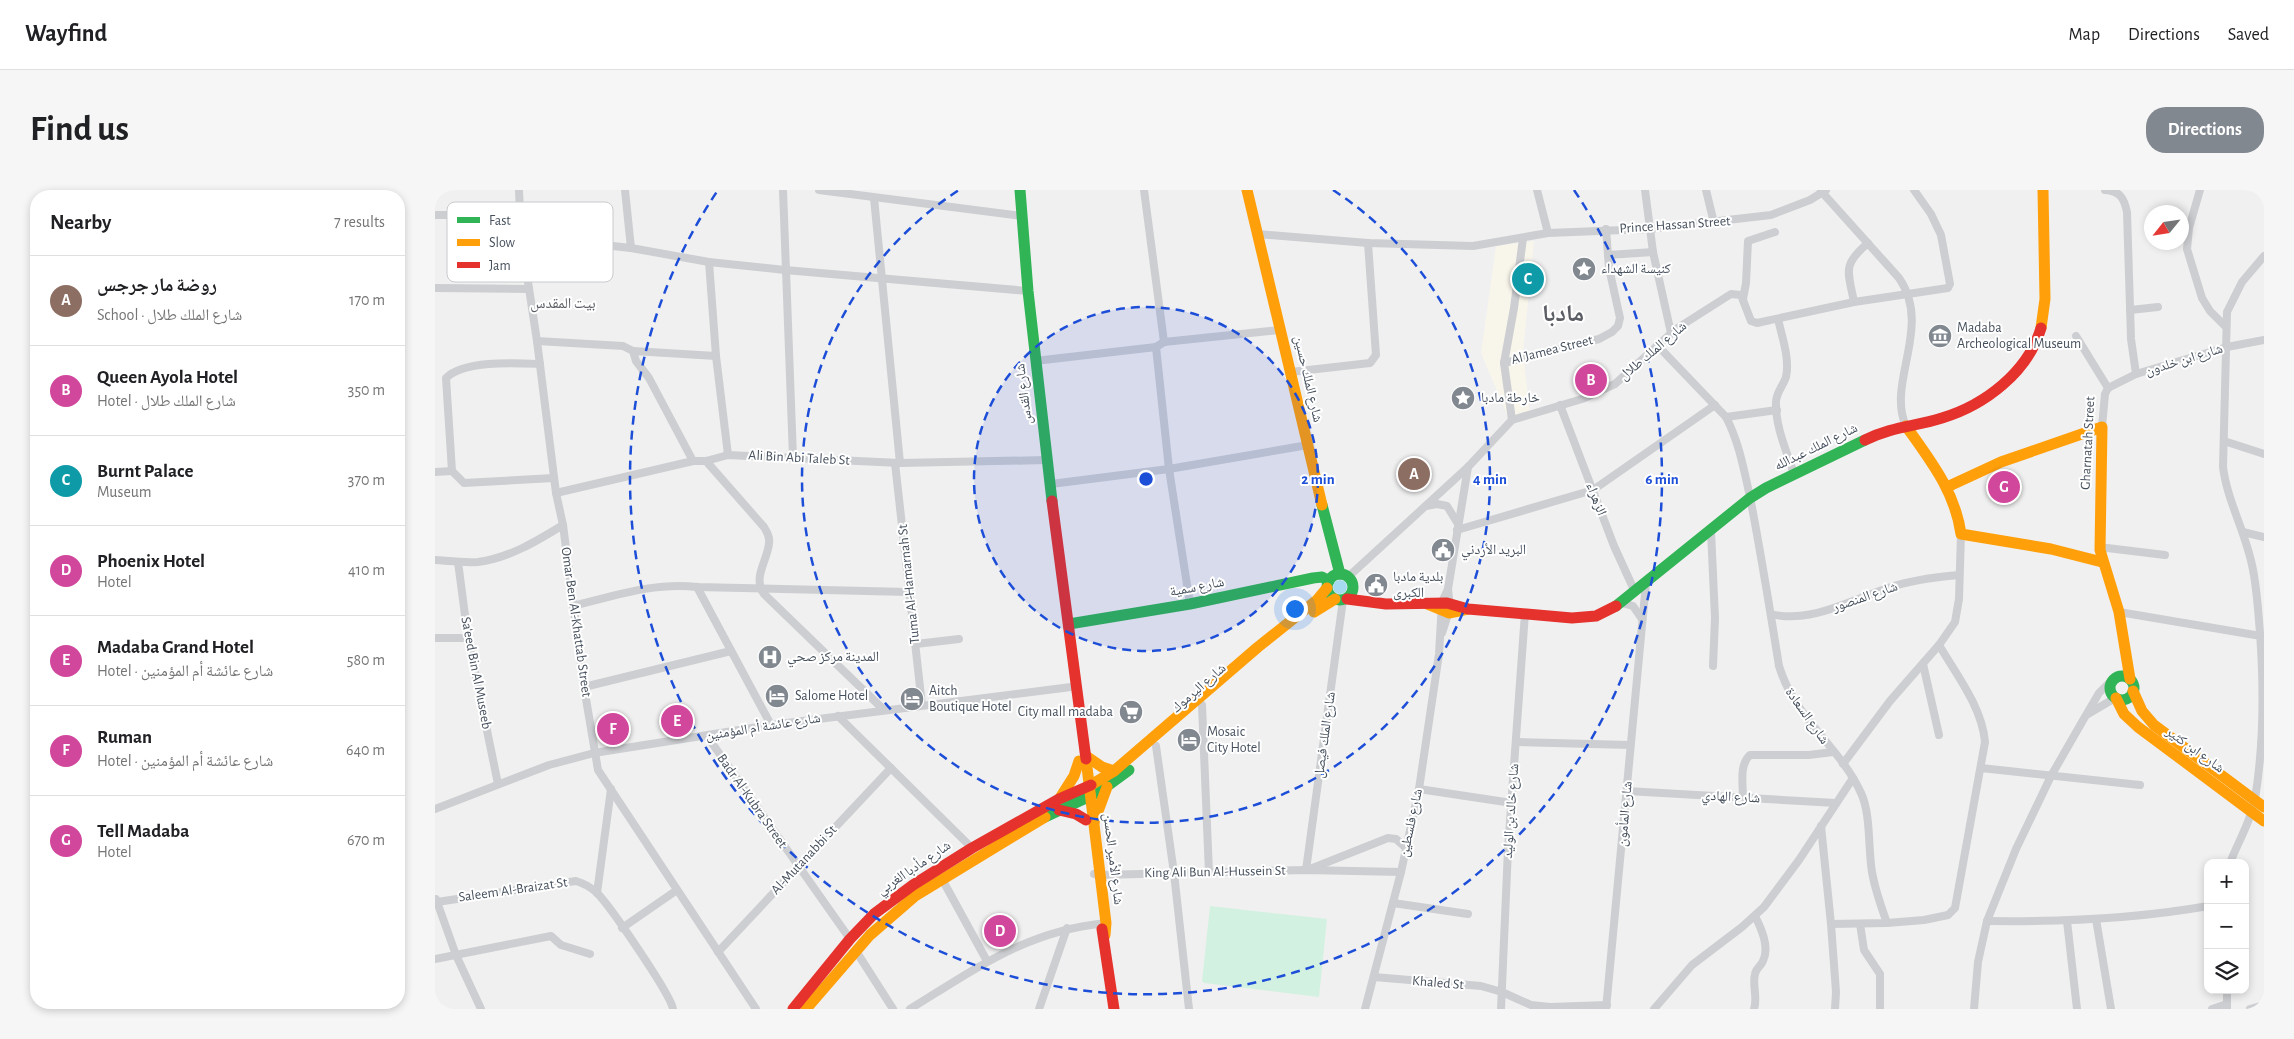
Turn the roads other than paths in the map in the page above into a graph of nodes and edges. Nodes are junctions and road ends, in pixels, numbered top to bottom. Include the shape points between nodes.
1 (625, 190) edge
2 (783, 190) edge
3 (819, 190) edge
4 (1020, 190) edge
5 (1144, 190) edge
6 (1247, 190) edge
7 (1537, 190) edge
8 (1645, 190) edge
9 (1706, 190) edge
10 (1913, 190) edge
11 (2043, 190) edge
12 (2105, 190) edge
13 (2200, 190) edge
14 (1823, 191) edge
15 (2124, 193) edge
16 (874, 198) junction
17 (1022, 216) junction
18 (1713, 223) junction
19 (1606, 229) junction
20 (1649, 229) junction
21 (1775, 232) dead end
22 (1548, 233) junction
23 (1257, 234) junction
24 (1523, 238) junction
25 (1369, 243) junction
26 (1868, 243) junction
27 (613, 246) edge
28 (631, 248) junction
29 (1653, 252) junction
30 (1608, 255) junction
31 (2264, 256) edge
32 (709, 262) junction
33 (785, 270) junction
34 (881, 278) junction
35 (528, 282) edge
36 (435, 288) edge
37 (529, 289) junction
38 (1028, 291) junction
39 (1909, 294) junction
40 (1743, 299) junction
41 (1854, 302) junction
42 (2158, 307) dead end
43 (2130, 310) junction
44 (1778, 319) junction
45 (2226, 328) junction
46 (1280, 330) junction
47 (1671, 333) junction
48 (2077, 336) dead end
49 (2264, 340) edge
50 (537, 341) junction
51 (1164, 342) junction
52 (1657, 345) junction
53 (1156, 347) junction
54 (2227, 347) junction
55 (633, 350) junction
56 (717, 356) junction
57 (1035, 360) junction
58 (1504, 362) junction
59 (541, 364) junction
60 (1291, 372) junction
61 (2136, 374) junction
62 (2107, 388) junction
63 (1560, 405) junction
64 (1715, 405) junction
65 (1777, 410) junction
66 (1726, 417) junction
67 (1512, 420) junction
68 (1907, 426) junction
69 (2102, 427) junction
70 (2224, 442) junction
71 (1308, 445) junction
72 (2264, 454) edge
73 (728, 455) junction
74 (793, 457) junction
75 (693, 460) junction
76 (1047, 460) junction
77 (706, 461) junction
78 (898, 463) junction
79 (1468, 466) junction
80 (1169, 469) junction
81 (452, 471) junction
82 (435, 472) edge
83 (1794, 474) junction
84 (554, 478) junction
85 (1051, 484) junction
86 (1947, 486) junction
87 (1593, 490) junction
88 (556, 493) junction
89 (1750, 498) junction
90 (1425, 506) junction
91 (563, 525) junction
92 (1458, 527) junction
93 (1711, 531) junction
94 (2243, 532) junction
95 (1961, 534) junction
96 (2264, 537) edge
97 (2099, 547) junction
98 (2165, 555) dead end
99 (435, 560) edge
100 (458, 562) junction
101 (2102, 562) junction
102 (1344, 575) junction
103 (1959, 575) junction
104 (1328, 584) junction
105 (1646, 584) junction
106 (697, 587) junction
107 (760, 589) junction
108 (2260, 590) edge
109 (908, 592) junction
110 (1635, 592) junction
111 (1342, 599) junction
112 (1622, 603) junction
113 (1190, 604) junction
114 (573, 606) junction
115 (1446, 607) junction
116 (2119, 612) junction
117 (1525, 614) junction
118 (1771, 614) junction
119 (1642, 619) junction
120 (1066, 624) junction
121 (2261, 636) junction
122 (435, 638) edge
123 (468, 638) junction
124 (959, 639) dead end
125 (915, 644) junction
126 (1939, 644) junction
127 (731, 651) junction
128 (2125, 654) junction
129 (1923, 664) junction
130 (1713, 666) dead end
131 (2130, 678) junction
132 (2113, 679) junction
133 (585, 687) junction
134 (1071, 687) junction
135 (2133, 691) junction
136 (2115, 698) junction
137 (1076, 702) junction
138 (922, 705) junction
139 (1202, 705) junction
140 (884, 710) junction
141 (2086, 715) junction
142 (838, 716) junction
143 (771, 725) junction
144 (1939, 734) dead end
145 (707, 736) junction
146 (2263, 740) edge
147 (1517, 742) junction
148 (1630, 745) junction
149 (1156, 746) junction
150 (1833, 752) junction
151 (594, 753) junction
152 (1083, 758) junction
153 (1843, 764) junction
154 (891, 768) junction
155 (1981, 768) junction
156 (1115, 771) junction
157 (2051, 776) junction
158 (1853, 778) junction
159 (498, 784) junction
160 (2140, 785) dead end
161 (1107, 787) junction
162 (611, 789) junction
163 (1419, 789) junction
164 (1627, 791) junction
165 (1086, 793) junction
166 (1743, 798) junction
167 (1512, 803) junction
168 (1836, 803) junction
169 (1059, 805) junction
170 (2257, 806) edge
171 (435, 809) edge
172 (2264, 821) edge
173 (1089, 822) junction
174 (1821, 826) junction
175 (971, 848) junction
176 (1406, 848) junction
177 (2232, 859) edge
178 (798, 866) junction
179 (1306, 870) junction
180 (1209, 872) junction
181 (1401, 872) junction
182 (1174, 873) junction
183 (1097, 874) junction
184 (941, 880) junction
185 (677, 890) junction
186 (597, 893) junction
187 (436, 900) edge
188 (1393, 903) junction
189 (2204, 907) edge
190 (1468, 914) dead end
191 (1755, 916) junction
192 (2096, 919) junction
193 (1987, 921) junction
194 (2067, 922) junction
195 (1104, 923) junction
196 (1887, 923) junction
197 (1831, 924) junction
198 (1860, 924) junction
199 (622, 928) junction
200 (1067, 928) junction
201 (850, 939) junction
202 (856, 951) junction
203 (717, 952) junction
204 (590, 954) dead end
205 (456, 955) junction
206 (435, 959) edge
207 (987, 961) junction
208 (1374, 977) junction
209 (1502, 992) junction
210 (2264, 1005) edge
211 (2227, 1006) edge
212 (1606, 1007) edge
213 (481, 1009) edge
214 (673, 1009) edge
215 (756, 1009) edge
216 (793, 1009) edge
217 (806, 1009) edge
218 (893, 1009) edge
219 (910, 1009) edge
220 (1039, 1009) edge
221 (1114, 1009) edge
222 (1189, 1009) edge
223 (1365, 1009) edge
224 (1501, 1009) edge
225 (1654, 1009) edge
226 (1754, 1009) edge
227 (1835, 1009) edge
228 (1880, 1009) edge
229 (1974, 1009) edge
230 (2077, 1009) edge
231 (2111, 1009) edge
232 (2212, 1009) edge
233 (2250, 1009) edge

1 - 28 street
2 - 33 street
3 - 16 street
4 - 17 main road, شارع القدس
5 - 51 street
6 - 23 main road, شارع الملك حسين
7 - 22 street
8 - 20 street
9 - 18 street
10 - 39 street via 1931,214 1941,235 1950,284 1946,290
11 - 68 main road, شارع الملك عبدالله via 2045,310 2039,336 2032,349 2009,379 1979,401 1949,416
12 - 15 street
13 - 45 street via 2189,228 2187,249 2201,298
14 - 18 street, Prince Hassan Street via 1771,216
14 - 26 street
15 - 43 street
16 - 17 street
16 - 34 street, Tuma Al-Hamarnah St
17 - 38 main road, شارع القدس
18 - 20 street, Prince Hassan Street
19 - 20 street, Prince Hassan Street
19 - 22 street, Prince Hassan Street
19 - 30 street, Al Jamea Street
20 - 29 street
21 - 40 street via 1748,241
22 - 24 street, Prince Hassan Street
23 - 25 street, Prince Hassan Street
23 - 46 main road, شارع الملك حسين
24 - 25 street, Prince Hassan Street via 1473,246
24 - 58 street
25 - 60 street via 1375,360
26 - 39 street
26 - 41 street via 1850,261 1848,270
27 - 28 street
28 - 32 street
29 - 30 street
29 - 47 street
30 - 58 street, Al Jamea Street via 1620,313 1618,326 1599,339
31 - 45 street via 2232,299
32 - 33 street
32 - 56 street
33 - 34 street
33 - 74 street
34 - 38 street
34 - 78 street, Tuma Al-Hamarnah St
35 - 37 street, Omar Ben Al-Khattab Street
36 - 37 street
37 - 50 street, Omar Ben Al-Khattab Street
38 - 57 main road, شارع القدس
39 - 41 street
39 - 68 street via 1911,341 1901,411
40 - 44 street via 1751,321
40 - 47 street, شارع الملك طلال via 1738,294 1731,294
41 - 44 street
42 - 43 street
43 - 61 street
44 - 65 street via 1787,367 1777,397
45 - 54 street
46 - 51 street
46 - 60 main road, شارع الملك حسين
47 - 52 street, شارع الملك طلال
48 - 62 street, Gharnatah Street
49 - 54 street, شارع ابن خلدون
50 - 55 street via 623,346
50 - 59 street, Omar Ben Al-Khattab Street
51 - 53 street
52 - 63 street, شارع الملك طلال via 1615,384
52 - 64 street
53 - 57 street
53 - 80 street
54 - 61 street, شارع ابن خلدون
54 - 70 street
55 - 56 street
55 - 75 street
56 - 73 street
57 - 76 main road, شارع القدس
58 - 67 street
59 - 81 street via 490,364 465,368 446,378
59 - 84 street, Omar Ben Al-Khattab Street
60 - 71 main road, شارع الملك حسين
61 - 62 street, شارع ابن خلدون
62 - 69 street, Gharnatah Street
63 - 67 street, شارع الملك طلال
63 - 87 street, الزهراء
64 - 66 street
64 - 87 street
65 - 66 street
65 - 83 street
66 - 89 street, شارع السعادة
67 - 79 street, شارع الملك طلال
68 - 83 main road, شارع الملك عبدالله via 1884,431
68 - 86 main road
69 - 86 main road via 2001,462
69 - 97 main road, Gharnatah Street
70 - 72 street
70 - 94 street via 2224,478
71 - 80 street
71 - 102 main road, شارع الملك حسين
73 - 74 street, Ali Bin Abi Taleb St
73 - 77 street, Ali Bin Abi Taleb St
74 - 78 street, Ali Bin Abi Taleb St
75 - 77 street, Ali Bin Abi Taleb St
75 - 88 street, Ali Bin Abi Taleb St
76 - 78 street, Ali Bin Abi Taleb St
76 - 85 main road, شارع القدس
77 - 107 street via 765,527 769,536 760,571
78 - 109 street, Tuma Al-Hamarnah St
79 - 90 street, شارع الملك طلال
79 - 92 street, شارع فلسطين
80 - 85 street
80 - 113 street
81 - 82 street
81 - 84 street via 464,483
83 - 89 main road, شارع الملك عبدالله
84 - 88 street, Omar Ben Al-Khattab Street
85 - 120 main road, شارع القدس
86 - 95 main road via 1957,509
87 - 92 street
87 - 110 street, الزهراء
88 - 91 street, Omar Ben Al-Khattab Street
89 - 93 main road, شارع الملك عبدالله
89 - 118 street, شارع السعادة
90 - 92 street via 1447,506
90 - 102 street, شارع الملك طلال
91 - 100 street via 539,540 496,558
91 - 114 street, Omar Ben Al-Khattab Street
92 - 115 street, شارع فلسطين
93 - 105 main road, شارع الملك عبدالله
93 - 130 street via 1715,618
94 - 96 street
94 - 108 street
95 - 101 main road via 2051,548
95 - 103 street
97 - 98 street
97 - 101 main road, Gharnatah Street
99 - 100 street
100 - 123 street, Sa'eed Bin Al Museeb
101 - 116 main road, Gharnatah Street
102 - 104 main road via 1334,576
102 - 111 main road via 1353,588
103 - 118 street, شارع المنصور via 1905,583 1801,616
103 - 126 street via 1955,622
104 - 111 main road via 1329,594
104 - 113 main road, شارع سمية via 1321,577 1313,578
104 - 156 main road, شارع اليرموك via 1317,600
105 - 110 main road, شارع الملك عبدالله
105 - 119 street, شارع المأمون
106 - 107 street
106 - 114 street via 655,586
106 - 127 street
107 - 109 street
107 - 140 street
108 - 121 street
109 - 125 street, Tuma Al-Hamarnah St
110 - 112 main road, شارع الملك عبدالله
111 - 115 main road
111 - 139 main road, شارع اليرموك via 1315,611
111 - 179 street, شارع الملك فيصل
112 - 117 main road, شارع الملك عبدالله via 1596,616 1584,618
112 - 119 street via 1633,606
113 - 120 main road, شارع سمية
114 - 133 street, Omar Ben Al-Khattab Street
115 - 117 main road, شارع الملك عبدالله
115 - 163 street, شارع فلسطين
116 - 121 street
116 - 128 main road, Gharnatah Street
117 - 147 street, شارع خالد بن الوليد
118 - 150 street, شارع السعادة via 1784,683 1800,710
119 - 148 street, شارع المأمون
120 - 134 main road, شارع القدس
120 - 137 main road, شارع القدس
121 - 146 street
122 - 123 street
123 - 159 street, Sa'eed Bin Al Museeb
124 - 125 street
125 - 138 street, Tuma Al-Hamarnah St
126 - 129 street
126 - 155 street via 1982,724 1985,742
127 - 133 street
127 - 143 street
128 - 131 main road, Gharnatah Street
128 - 132 main road
129 - 144 street
129 - 153 street via 1890,701
131 - 132 main road via 2123,675
131 - 135 main road
132 - 136 main road via 2109,688
132 - 141 street via 2099,693
133 - 151 street, Omar Ben Al-Khattab Street
134 - 137 main road, شارع القدس
134 - 138 street, شارع عائشة أم المؤمنين
135 - 136 main road via 2128,698
135 - 170 main road, شارع ابن كثير via 2142,711 2154,725
136 - 141 street
136 - 170 main road, شارع ابن كثير via 2138,727
137 - 152 main road, شارع القدس
138 - 140 street, شارع عائشة أم المؤمنين
139 - 149 main road, شارع اليرموك
139 - 180 street
140 - 142 street, شارع عائشة أم المؤمنين
141 - 157 street
142 - 143 street, شارع عائشة أم المؤمنين
142 - 154 street
143 - 145 street, شارع عائشة أم المؤمنين
145 - 151 street, شارع عائشة أم المؤمنين
145 - 178 street, Badr Al-Kubra Street
146 - 170 street
147 - 148 street
147 - 167 street, شارع خالد بن الوليد
148 - 164 street, شارع المأمون
149 - 161 main road, شارع اليرموك
149 - 182 street
150 - 153 street, شارع السعادة
150 - 166 street via 1749,755 1743,768
151 - 159 street, شارع عائشة أم المؤمنين
151 - 162 street, Omar Ben Al-Khattab Street via 598,770
152 - 156 main road
152 - 165 main road, شارع القدس
152 - 169 main road
153 - 158 street, شارع السعادة
154 - 175 street
154 - 178 street, Al-Mutanabbi St
155 - 157 street
155 - 196 street via 1955,908 1942,917
156 - 165 main road, شارع اليرموك
157 - 160 street
157 - 193 street via 2016,849
158 - 168 street
158 - 196 street, شارع السعادة via 1862,796 1872,873
159 - 171 street, شارع عائشة أم المؤمنين
161 - 165 main road, شارع اليرموك
161 - 173 main road
162 - 185 street, Omar Ben Al-Khattab Street
162 - 186 street
163 - 167 street
163 - 176 street, شارع فلسطين
164 - 166 street, شارع الهادي
164 - 212 street, شارع المأمون
165 - 169 main road, شارع مأدبا الغربي
165 - 173 main road, شارع الأمير الحسن
166 - 168 street, شارع الهادي
167 - 209 street, شارع خالد بن الوليد
168 - 174 street
169 - 173 main road
169 - 175 main road, شارع مأدبا الغربي
169 - 184 main road, شارع مأدبا الغربي
170 - 172 main road, شارع ابن كثير
170 - 177 street
173 - 183 main road, شارع الأمير الحسن
174 - 191 street via 1789,874
174 - 197 street
175 - 201 main road, شارع مأدبا الغربي via 874,914
176 - 179 street via 1396,839 1388,838
176 - 181 street, شارع فلسطين
178 - 201 street, Badr Al-Kubra Street
178 - 203 street, Al-Mutanabbi St
179 - 180 street, King Ali Bun Al-Hussein St
179 - 181 street, King Ali Bun Al-Hussein St
180 - 182 street, King Ali Bun Al-Hussein St
181 - 188 street, شارع فلسطين
182 - 183 street, King Ali Bun Al-Hussein St
182 - 222 street
183 - 195 main road, شارع الأمير الحسن
184 - 202 main road, شارع مأدبا الغربي via 892,914
184 - 207 street
185 - 199 street
185 - 203 street, Omar Ben Al-Khattab Street
186 - 187 street, Saleem Al-Braizat St via 576,881
186 - 199 street, Saleem Al-Braizat St
187 - 205 street
188 - 190 street
188 - 208 street, شارع فلسطين
189 - 192 street
191 - 225 street via 1692,965
191 - 226 street via 1765,940 1765,951 1755,974
192 - 194 street
192 - 231 street
193 - 194 street
193 - 229 street via 1978,962
194 - 230 street
195 - 200 street
195 - 221 main road, شارع الأمير الحسن
196 - 198 street
197 - 198 street
197 - 227 street
198 - 228 street via 1864,950 1880,974
199 - 214 street, Saleem Al-Braizat St via 664,988
200 - 207 street
200 - 220 street
201 - 216 main road, شارع مأدبا الغربي
202 - 217 main road, شارع مأدبا الغربي
202 - 218 street
203 - 215 street, Omar Ben Al-Khattab Street
204 - 205 street via 561,945 551,936
205 - 206 street
205 - 213 street
207 - 219 street
208 - 209 street, Khaled St via 1481,986
208 - 223 street, شارع فلسطين
209 - 212 street, Khaled St via 1531,1005
209 - 224 street, شارع خالد بن الوليد
210 - 233 street
211 - 232 street

